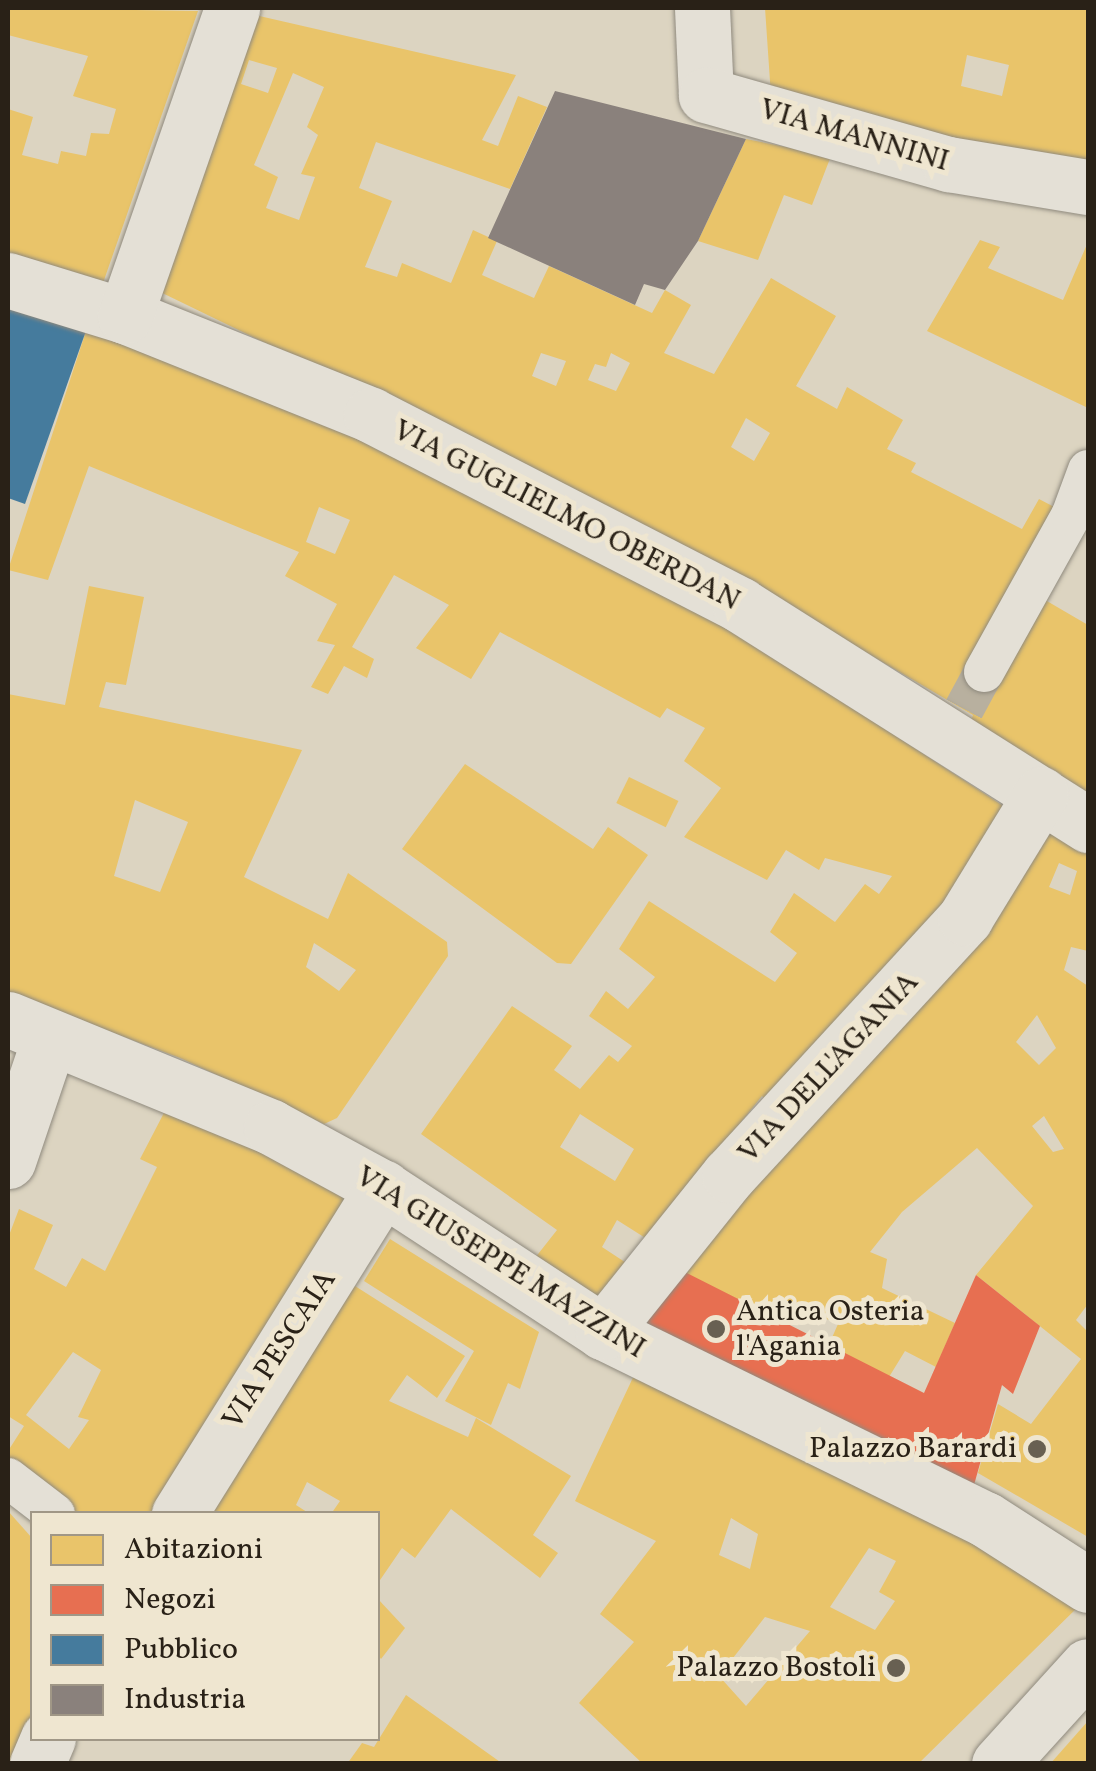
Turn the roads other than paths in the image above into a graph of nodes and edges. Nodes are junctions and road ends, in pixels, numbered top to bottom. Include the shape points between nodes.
1 (232, 8) edge
2 (702, 8) edge
3 (1088, 187) edge
4 (8, 280) edge
5 (126, 316) junction
6 (1088, 470) edge
7 (984, 672) tunnel mouth
8 (1041, 794) junction
9 (1088, 824) edge
10 (29, 1028) edge
11 (8, 1161) edge
12 (383, 1188) junction
13 (603, 1332) junction
14 (8, 1478) edge
15 (51, 1511) edge
16 (181, 1511) edge
17 (1088, 1585) edge
18 (1088, 1666) edge
19 (999, 1764) edge

1 - 5 street
2 - 3 street, VIA MANNINI via 706,94 950,164
4 - 5 street, VIA GUGLIELMO OBERDAN
5 - 8 street, VIA GUGLIELMO OBERDAN via 371,415 740,605 955,724
6 - 7 street via 1071,516
8 - 9 street, VIA GUGLIELMO OBERDAN
8 - 13 street, VIA DELL'AGANIA via 965,918 729,1175
10 - 11 street
10 - 12 street, VIA GIUSEPPE MAZZINI via 271,1127
12 - 13 street, VIA GIUSEPPE MAZZINI
12 - 16 street, VIA PESCAIA
13 - 17 street, VIA GIUSEPPE MAZZINI via 985,1519
14 - 15 street
18 - 19 street

